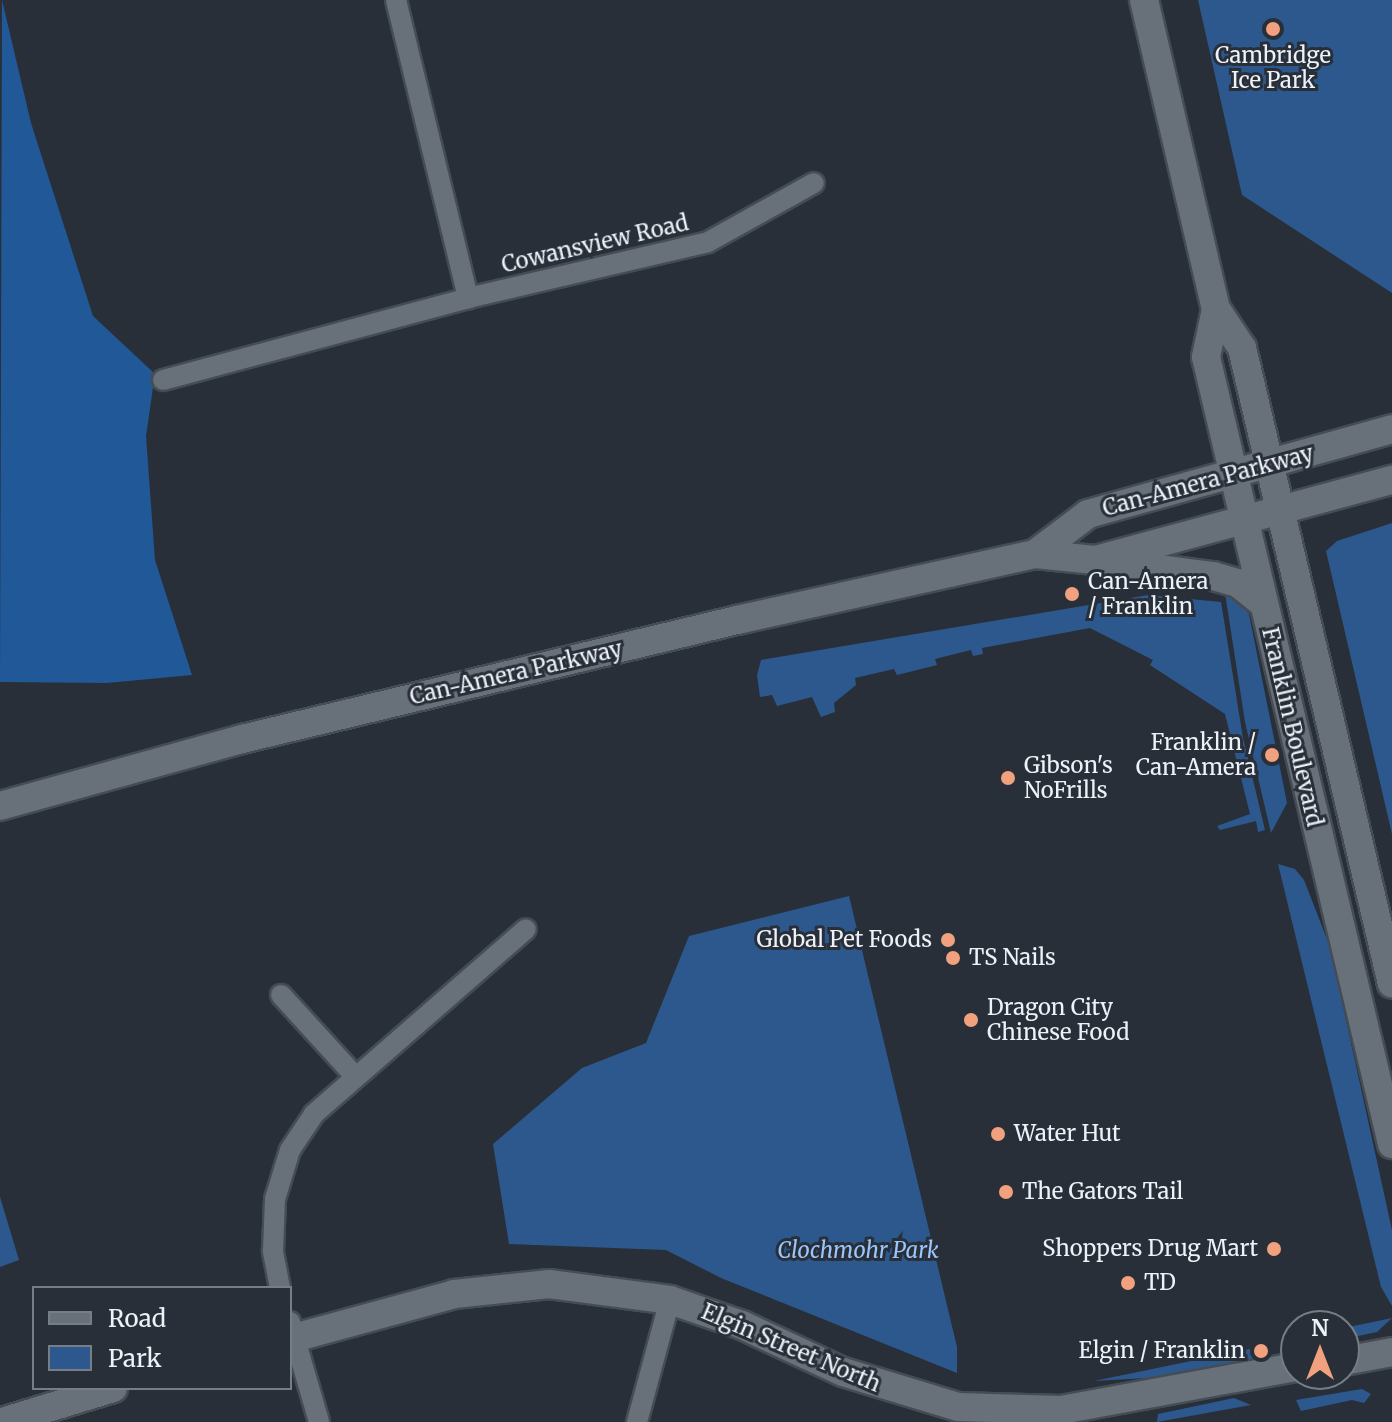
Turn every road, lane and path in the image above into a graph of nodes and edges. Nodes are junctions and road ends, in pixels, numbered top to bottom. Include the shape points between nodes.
1 (396, 0) edge
2 (1144, 0) edge
3 (814, 183) dead end
4 (468, 298) junction
5 (1216, 309) junction
6 (163, 380) dead end
7 (1392, 429) edge
8 (1270, 465) junction
9 (1234, 476) junction
10 (1392, 480) edge
11 (1280, 511) junction
12 (1244, 521) junction
13 (1035, 554) junction
14 (1095, 560) junction
15 (1263, 603) junction
16 (0, 806) edge
17 (526, 929) dead end
18 (1392, 984) edge
19 (281, 995) dead end
20 (354, 1075) junction
21 (1392, 1144) edge
22 (280, 1286) edge
23 (670, 1300) junction
24 (292, 1333) edge
25 (1392, 1352) edge
26 (1360, 1358) edge
27 (1280, 1370) edge
28 (106, 1390) edge
29 (992, 1416) edge
30 (2, 1422) edge
31 (319, 1422) edge
32 (637, 1422) edge

1 - 4 street
2 - 5 main road, Franklin Boulevard
3 - 4 street, Cowansview Road via 708,242
4 - 6 street, Cowansview Road
5 - 8 main road, Franklin Boulevard via 1242,348
5 - 9 main road, Franklin Boulevard via 1206,357
7 - 8 main road, Can-Amera Parkway
8 - 9 main road, Can-Amera Parkway
8 - 11 main road, Franklin Boulevard
9 - 12 main road, Franklin Boulevard
9 - 13 main road, Can-Amera Parkway via 1088,514
10 - 11 main road, Can-Amera Parkway
11 - 12 main road, Can-Amera Parkway
11 - 18 main road, Franklin Boulevard
12 - 14 main road, Can-Amera Parkway
12 - 15 main road, Franklin Boulevard
13 - 14 main road, Can-Amera Parkway
13 - 16 main road, Can-Amera Parkway via 256,735
14 - 15 main road via 1213,576 1238,583
15 - 21 main road, Franklin Boulevard
17 - 20 street
19 - 20 street
20 - 22 street via 314,1114 281,1174 272,1225
23 - 24 main road, Elgin Street North via 595,1286 504,1286
23 - 29 main road, Elgin Street North via 896,1392
23 - 32 street
24 - 31 street
25 - 26 main road
27 - 29 main road, Elgin Street North via 1061,1410
28 - 30 main road

